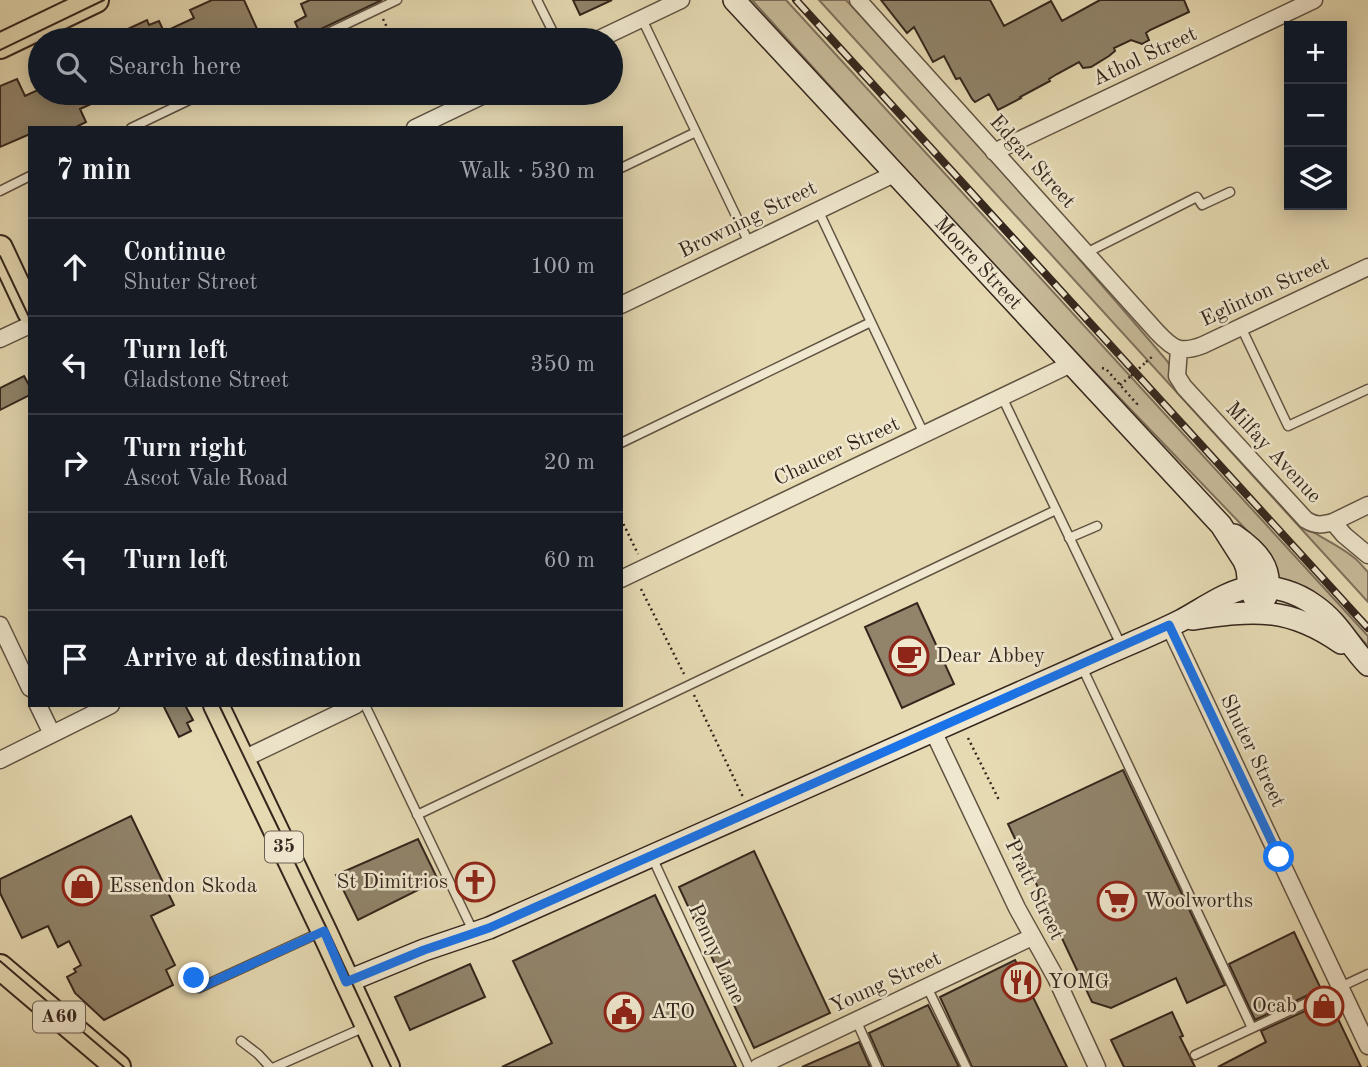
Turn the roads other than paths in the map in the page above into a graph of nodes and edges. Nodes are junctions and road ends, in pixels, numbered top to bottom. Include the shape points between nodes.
1 (96, 0) edge
2 (397, 0) edge
3 (537, 0) edge
4 (681, 0) edge
5 (734, 0) edge
6 (858, 0) edge
7 (1314, 0) edge
8 (642, 19) junction
9 (38, 28) edge
10 (338, 28) edge
11 (551, 28) edge
12 (623, 28) edge
13 (28, 33) edge
14 (0, 46) edge
15 (179, 105) edge
16 (463, 105) edge
17 (135, 126) edge
18 (419, 126) edge
19 (696, 132) junction
20 (994, 152) junction
21 (623, 167) edge
22 (894, 174) junction
23 (28, 177) edge
24 (0, 191) edge
25 (1230, 192) dead end
26 (818, 210) junction
27 (750, 243) junction
28 (0, 248) edge
29 (1086, 253) junction
30 (1368, 267) edge
31 (623, 303) edge
32 (28, 308) edge
33 (871, 322) junction
34 (28, 326) edge
35 (1241, 327) junction
36 (0, 339) edge
37 (1178, 349) junction
38 (1071, 364) junction
39 (1368, 389) edge
40 (1002, 397) junction
41 (924, 434) junction
42 (623, 442) edge
43 (1368, 505) edge
44 (1056, 510) junction
45 (1333, 522) junction
46 (1097, 526) dead end
47 (1069, 538) junction
48 (1368, 555) edge
49 (623, 578) edge
50 (1259, 587) junction
51 (1261, 612) junction
52 (1174, 623) junction
53 (0, 625) edge
54 (1122, 647) junction
55 (1364, 661) edge
56 (1082, 665) junction
57 (28, 684) edge
58 (39, 707) edge
59 (107, 707) edge
60 (217, 707) edge
61 (352, 707) edge
62 (366, 707) edge
63 (933, 730) junction
64 (52, 734) junction
65 (0, 760) edge
66 (242, 760) junction
67 (417, 815) junction
68 (651, 856) junction
69 (324, 931) junction
70 (474, 934) junction
71 (1032, 937) junction
72 (0, 967) edge
73 (1368, 974) edge
74 (194, 978) dead end
75 (346, 982) junction
76 (928, 987) junction
77 (1340, 987) junction
78 (856, 1020) junction
79 (368, 1026) junction
80 (1252, 1028) junction
81 (241, 1041) dead end
82 (1368, 1046) edge
83 (1195, 1055) dead end
84 (118, 1067) edge
85 (272, 1067) edge
86 (387, 1067) edge
87 (749, 1067) edge
88 (758, 1067) edge
89 (877, 1067) edge
90 (966, 1067) edge
91 (1097, 1067) edge

1 - 9 main road
2 - 10 lane
3 - 11 lane
4 - 8 street
5 - 22 street, Moore Street
6 - 20 street, Edgar Street
7 - 20 street, Athol Street
8 - 12 street
8 - 19 lane
13 - 14 main road
15 - 17 lane
16 - 18 street
19 - 21 lane
19 - 27 lane
20 - 29 street, Edgar Street
22 - 26 street, Browning Street
22 - 38 street, Moore Street
23 - 24 lane
25 - 29 lane via 1202,205 1197,197
26 - 27 street, Browning Street
26 - 33 lane
27 - 31 street, Browning Street
28 - 32 main road
29 - 37 street, Edgar Street
30 - 35 street, Eglinton Street
33 - 41 lane
33 - 42 lane
34 - 36 street
35 - 37 street, Eglinton Street via 1194,349
35 - 39 lane via 1288,426
37 - 45 street, Milfay Avenue via 1177,376 1184,387 1306,520 1321,526
38 - 40 street, Chaucer Street
38 - 50 street, Moore Street via 1221,525
40 - 41 street, Chaucer Street
40 - 44 lane
41 - 49 street, Chaucer Street
43 - 45 street
44 - 47 lane
44 - 67 lane
45 - 48 street, Milfay Avenue
46 - 47 lane
47 - 54 lane
50 - 51 street, Moore Street
50 - 52 street via 1209,603
50 - 55 street via 1313,604 1332,619
51 - 52 street
51 - 55 street via 1321,629
52 - 54 street
52 - 77 street, Shuter Street
53 - 57 street
54 - 56 street
56 - 63 street
56 - 80 lane
58 - 64 street
59 - 64 street
60 - 66 main road, 35
61 - 66 street
62 - 67 lane
63 - 68 street
63 - 71 street, Pratt Street
64 - 65 street
66 - 69 main road, 35
67 - 70 lane
68 - 70 street
68 - 87 lane, Penny Lane
69 - 74 lane via 199,988
69 - 75 main road, 35
70 - 75 street
71 - 76 street, Young Street
71 - 91 street, Pratt Street
72 - 84 main road, A60
73 - 77 lane
75 - 79 main road, 35
76 - 78 street, Young Street
76 - 90 lane
77 - 80 lane
77 - 82 street, Shuter Street
78 - 88 street, Young Street
78 - 89 lane
79 - 85 lane
79 - 86 main road, 35
80 - 83 lane
81 - 85 lane

